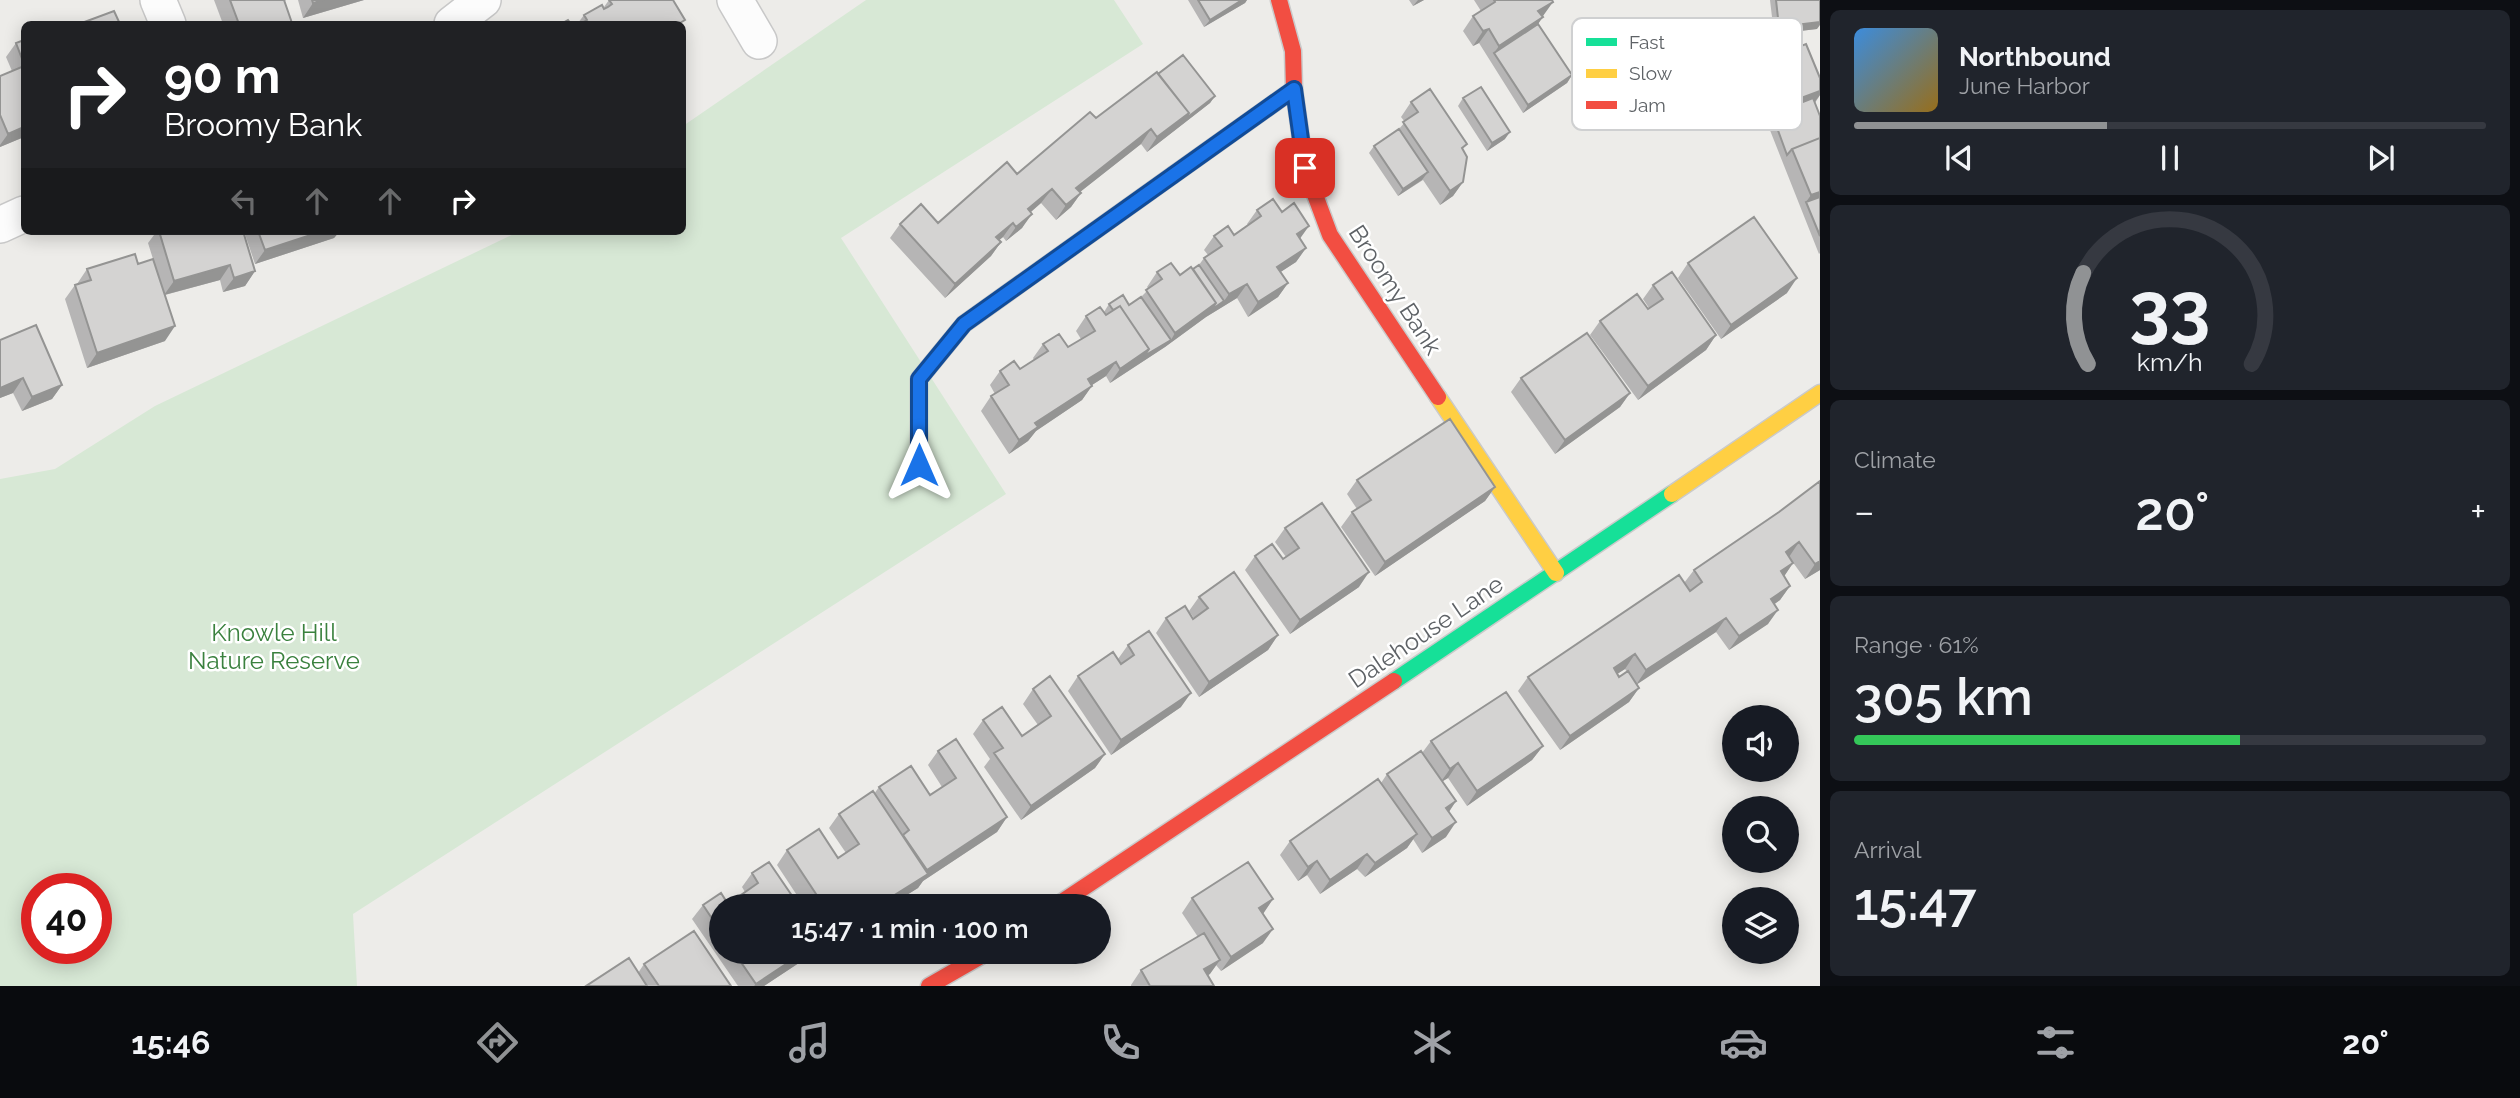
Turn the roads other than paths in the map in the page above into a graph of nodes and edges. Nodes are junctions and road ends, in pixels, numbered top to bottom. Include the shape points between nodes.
1 (158, 0) edge
2 (483, 0) edge
3 (735, 0) edge
4 (1279, 0) edge
5 (167, 21) edge
6 (456, 21) edge
7 (759, 41) dead end
8 (1294, 89) junction
9 (21, 215) edge
10 (0, 225) edge
11 (1820, 393) edge
12 (919, 465) dead end
13 (1556, 573) junction
14 (1074, 894) edge
15 (967, 964) edge
16 (929, 986) edge

1 - 5 street
2 - 6 street
3 - 7 street
4 - 8 street, Broomy Bank via 1293,51
8 - 12 street via 964,324 919,379
8 - 13 street, Broomy Bank via 1305,168 1330,235
9 - 10 street
11 - 13 street, Dalehouse Lane
13 - 14 street, Dalehouse Lane
15 - 16 street

